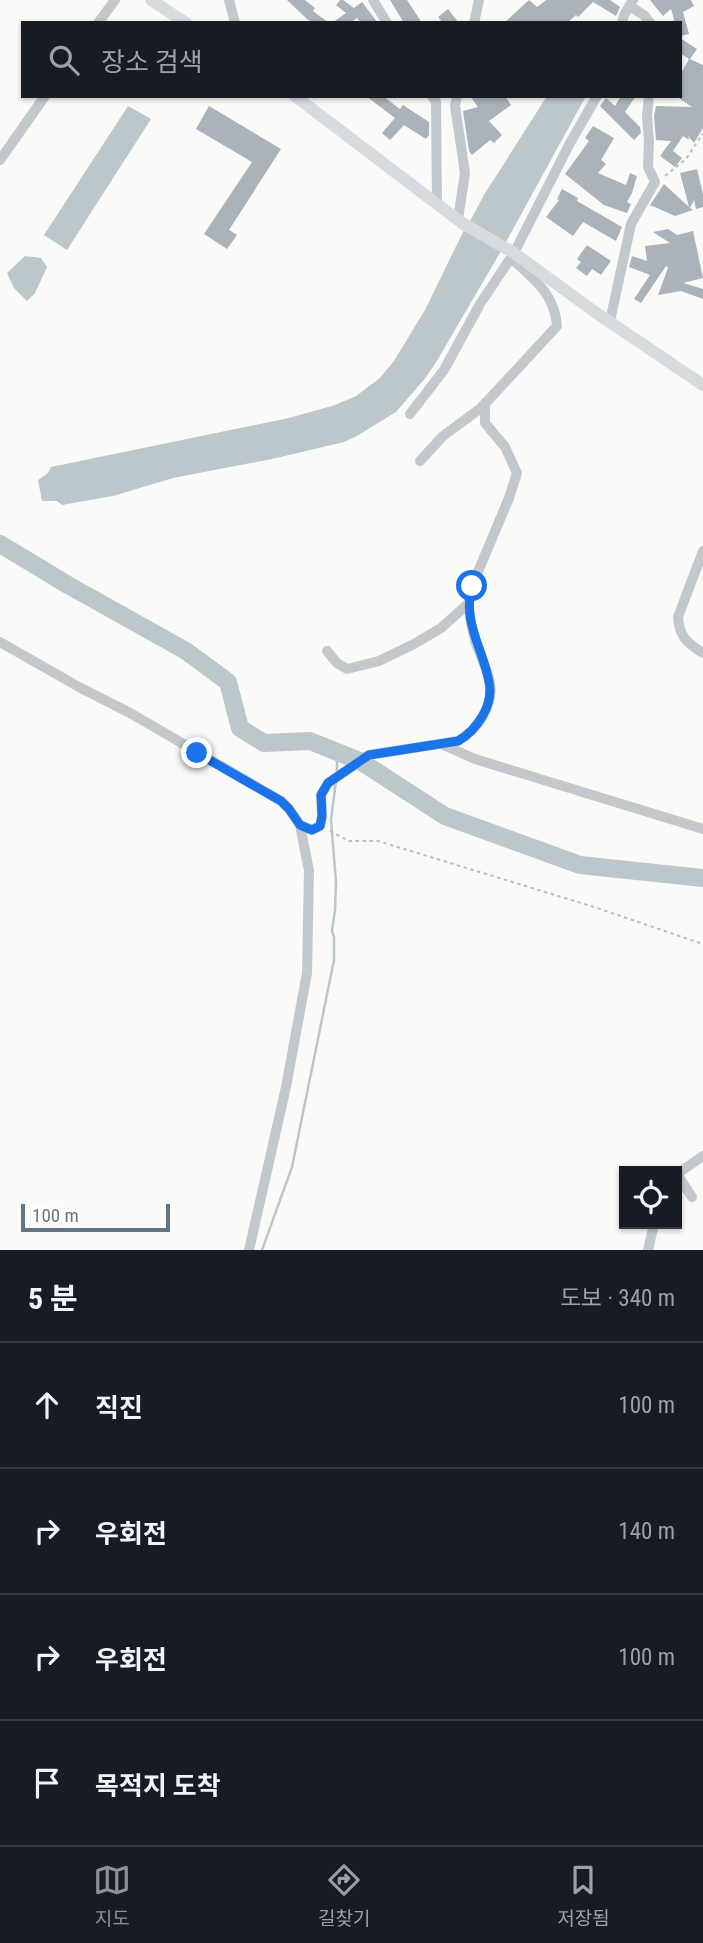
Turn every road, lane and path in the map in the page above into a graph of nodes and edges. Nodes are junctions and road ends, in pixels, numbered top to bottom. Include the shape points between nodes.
1 (115, 0) edge
2 (151, 0) edge
3 (229, 0) edge
4 (373, 0) edge
5 (479, 0) edge
6 (632, 3) edge
7 (99, 21) edge
8 (183, 21) edge
9 (234, 21) edge
10 (386, 21) edge
11 (474, 21) edge
12 (622, 21) edge
13 (649, 21) edge
14 (45, 98) edge
15 (298, 98) edge
16 (596, 98) edge
17 (649, 98) edge
18 (434, 99) edge
19 (456, 101) edge
20 (703, 133) edge
21 (0, 160) edge
22 (655, 183) junction
23 (437, 203) junction
24 (460, 221) junction
25 (511, 254) junction
26 (610, 321) junction
27 (703, 385) edge
28 (485, 404) junction
29 (410, 414) dead end
30 (420, 461) dead end
31 (703, 551) edge
32 (468, 604) junction
33 (0, 642) edge
34 (327, 651) dead end
35 (703, 653) edge
36 (441, 744) junction
37 (300, 825) junction
38 (327, 829) dead end
39 (703, 829) edge
40 (703, 944) edge
41 (703, 1156) edge
42 (682, 1171) edge
43 (682, 1182) edge
44 (692, 1197) dead end
45 (653, 1229) edge
46 (249, 1250) edge
47 (648, 1250) edge

1 - 7 street
2 - 8 main road
3 - 9 street
4 - 10 street
5 - 11 street
6 - 12 street
6 - 13 street
14 - 21 street
15 - 23 main road
16 - 25 street
17 - 22 street via 648,167
18 - 19 street
18 - 23 street
19 - 24 street via 465,173
20 - 22 path via 686,159
22 - 26 street via 631,224
23 - 24 main road
24 - 25 main road
25 - 26 main road
25 - 28 street via 551,299 557,326
25 - 29 street via 444,370
26 - 27 main road
28 - 30 street via 443,436
28 - 32 street via 485,423 505,447 517,473
31 - 35 street via 678,617 678,628 688,644
32 - 34 street via 441,628 379,662 346,669
32 - 36 street via 490,693 469,735
33 - 37 street via 281,801
36 - 37 street via 369,755 328,783 321,795 320,826 312,830
36 - 39 street via 475,759
37 - 46 street via 309,871 307,973
38 - 40 path via 349,841 378,841
41 - 42 street
43 - 44 street
45 - 47 street

